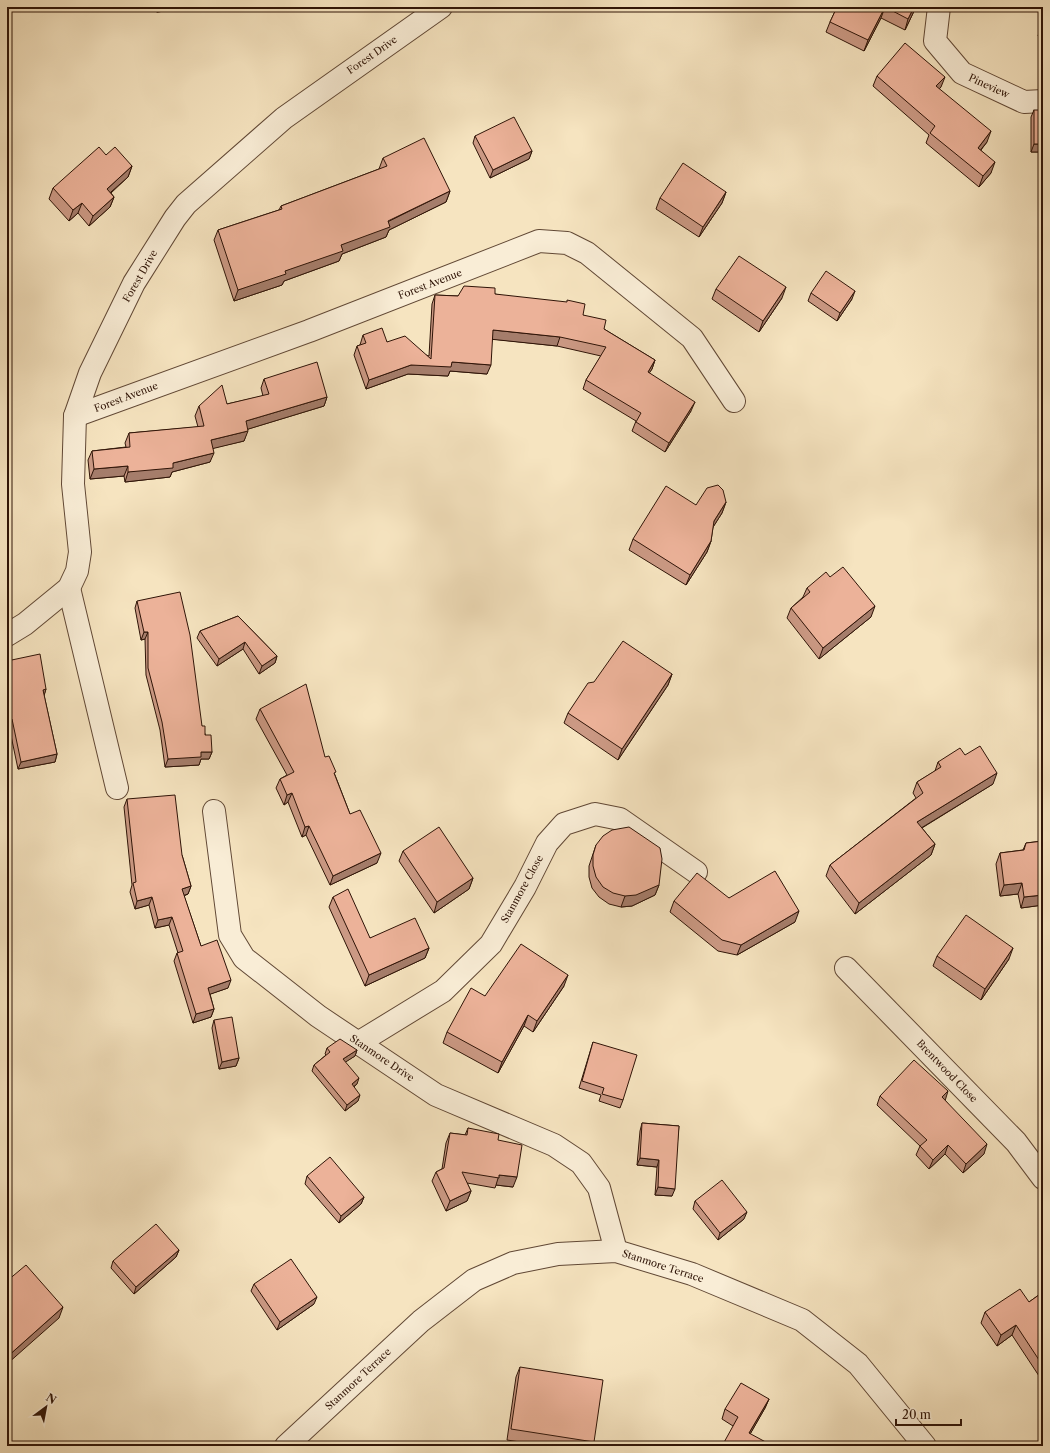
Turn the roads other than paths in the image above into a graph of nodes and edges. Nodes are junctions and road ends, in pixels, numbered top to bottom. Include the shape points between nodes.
1 (441, 7) edge
2 (939, 7) edge
3 (1043, 101) edge
4 (734, 401) dead end
5 (75, 416) junction
6 (69, 588) junction
7 (7, 635) edge
8 (117, 788) dead end
9 (214, 811) dead end
10 (696, 872) edge
11 (846, 968) dead end
12 (358, 1043) junction
13 (1043, 1178) edge
14 (616, 1251) junction
15 (286, 1446) edge
16 (924, 1446) edge

1 - 5 street, Forest Drive via 284,118 186,204 134,283 90,373
2 - 3 street, Pineview via 935,41 962,73 1024,102
4 - 5 street, Forest Avenue via 692,338 587,253 567,243 539,240 310,331
5 - 6 street, Forest Drive via 73,484 80,552 77,570
6 - 7 street, Forest Drive via 25,624
6 - 8 street
9 - 12 street, Stanmore Drive via 230,935 244,958 318,1016
10 - 12 street, Stanmore Close via 620,819 595,814 564,824 547,843 525,887 491,944 443,991
11 - 13 street, Brentwood Close via 1016,1142
12 - 14 street, Stanmore Drive via 436,1095 554,1145 581,1163 598,1188
14 - 15 street, Stanmore Terrace via 558,1254 513,1263 474,1280 421,1321
14 - 16 street, Stanmore Terrace via 692,1274 802,1320 858,1364

